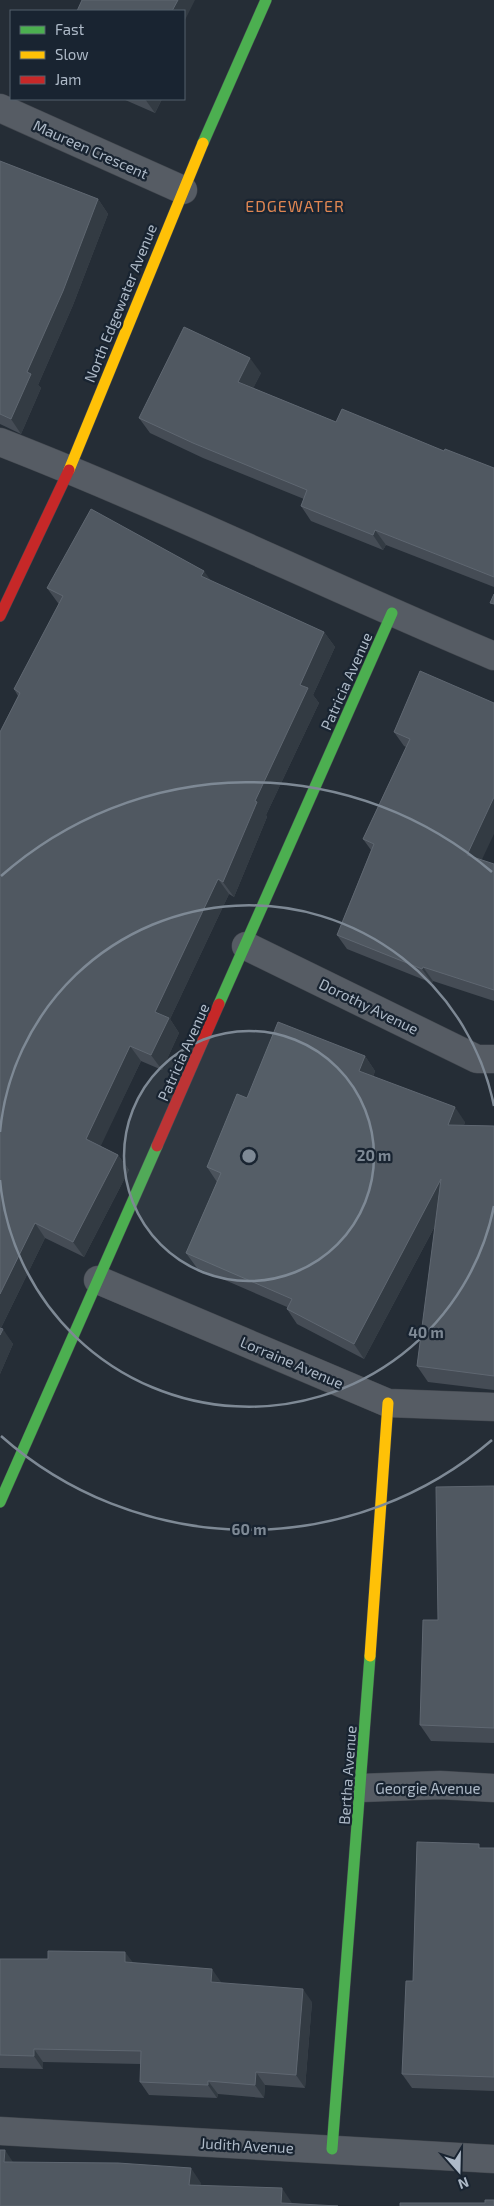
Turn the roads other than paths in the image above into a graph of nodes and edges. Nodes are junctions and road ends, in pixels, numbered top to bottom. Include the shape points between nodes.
1 (266, 0) edge
2 (0, 108) edge
3 (183, 190) junction
4 (0, 442) edge
5 (69, 469) junction
6 (392, 613) junction
7 (0, 616) edge
8 (494, 656) edge
9 (246, 946) junction
10 (494, 1059) edge
11 (98, 1280) junction
12 (388, 1403) junction
13 (494, 1408) edge
14 (0, 1502) edge
15 (361, 1788) junction
16 (494, 1788) edge
17 (0, 2131) edge
18 (332, 2149) junction
19 (494, 2159) edge

1 - 3 street, North Edgewater Avenue
2 - 3 street, Maureen Crescent
3 - 5 street, North Edgewater Avenue
4 - 5 street
5 - 6 street
5 - 7 street, North Edgewater Avenue
6 - 8 street
6 - 9 street, Patricia Avenue
9 - 10 street, Dorothy Avenue via 477,1059
9 - 11 street, Patricia Avenue
11 - 12 street, Lorraine Avenue
11 - 14 street, Patricia Avenue
12 - 13 street, Lorraine Avenue
12 - 15 street, Bertha Avenue
15 - 16 street, Georgie Avenue via 440,1785
15 - 18 street, Bertha Avenue
17 - 18 street, Judith Avenue
18 - 19 street, Judith Avenue

